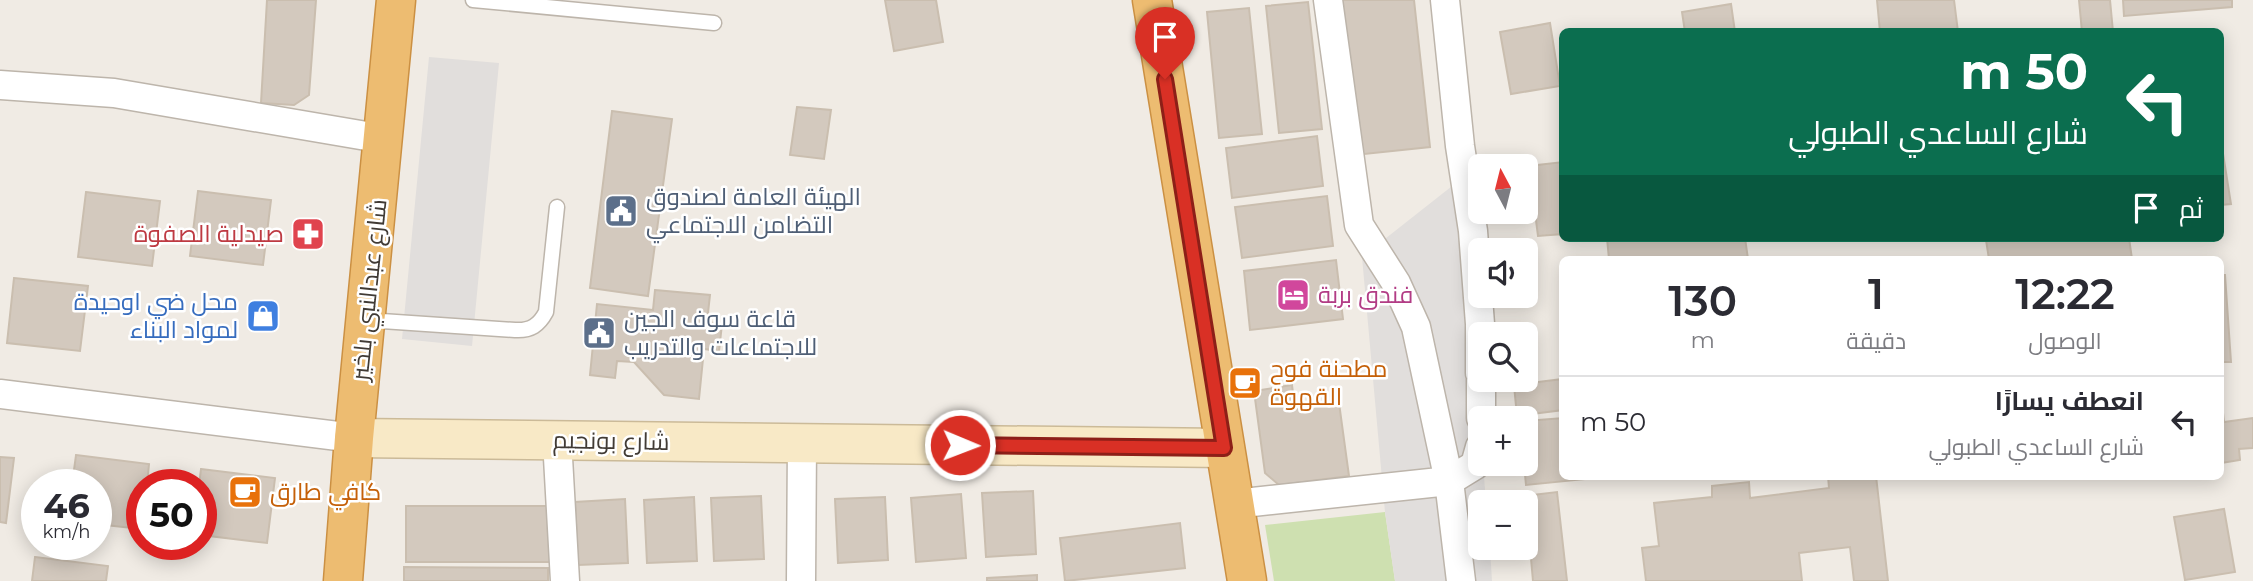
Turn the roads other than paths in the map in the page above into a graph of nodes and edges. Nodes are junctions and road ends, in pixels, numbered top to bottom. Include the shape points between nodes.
1 (396, 0) edge
2 (473, 0) edge
3 (1152, 0) edge
4 (1328, 0) edge
5 (1445, 0) edge
6 (714, 23) dead end
7 (0, 85) edge
8 (384, 139) junction
9 (557, 206) dead end
10 (366, 320) junction
11 (1478, 322) edge
12 (0, 394) edge
13 (354, 438) junction
14 (557, 440) junction
15 (802, 443) junction
16 (1224, 448) junction
17 (1468, 469) edge
18 (1449, 481) junction
19 (1234, 504) junction
20 (343, 581) edge
21 (565, 581) edge
22 (801, 581) edge
23 (1247, 581) edge
24 (1461, 581) edge

1 - 8 highway, شارع عبدالنبي بلخير
2 - 6 lane
3 - 16 highway
4 - 18 street via 1359,225 1396,283 1416,327
5 - 11 street via 1473,230
7 - 8 street via 114,93
8 - 10 highway, شارع عبدالنبي بلخير
9 - 10 lane via 547,312 538,325 523,331
10 - 13 highway, شارع عبدالنبي بلخير
12 - 13 street, شارع بونجيم
13 - 14 main road, شارع بونجيم
13 - 20 highway, شارع عبدالنبي بلخير
14 - 15 main road, شارع بونجيم
14 - 21 street
15 - 16 main road, شارع بونجيم
15 - 22 street
16 - 19 highway
17 - 18 street
18 - 19 street
18 - 24 street
19 - 23 highway

